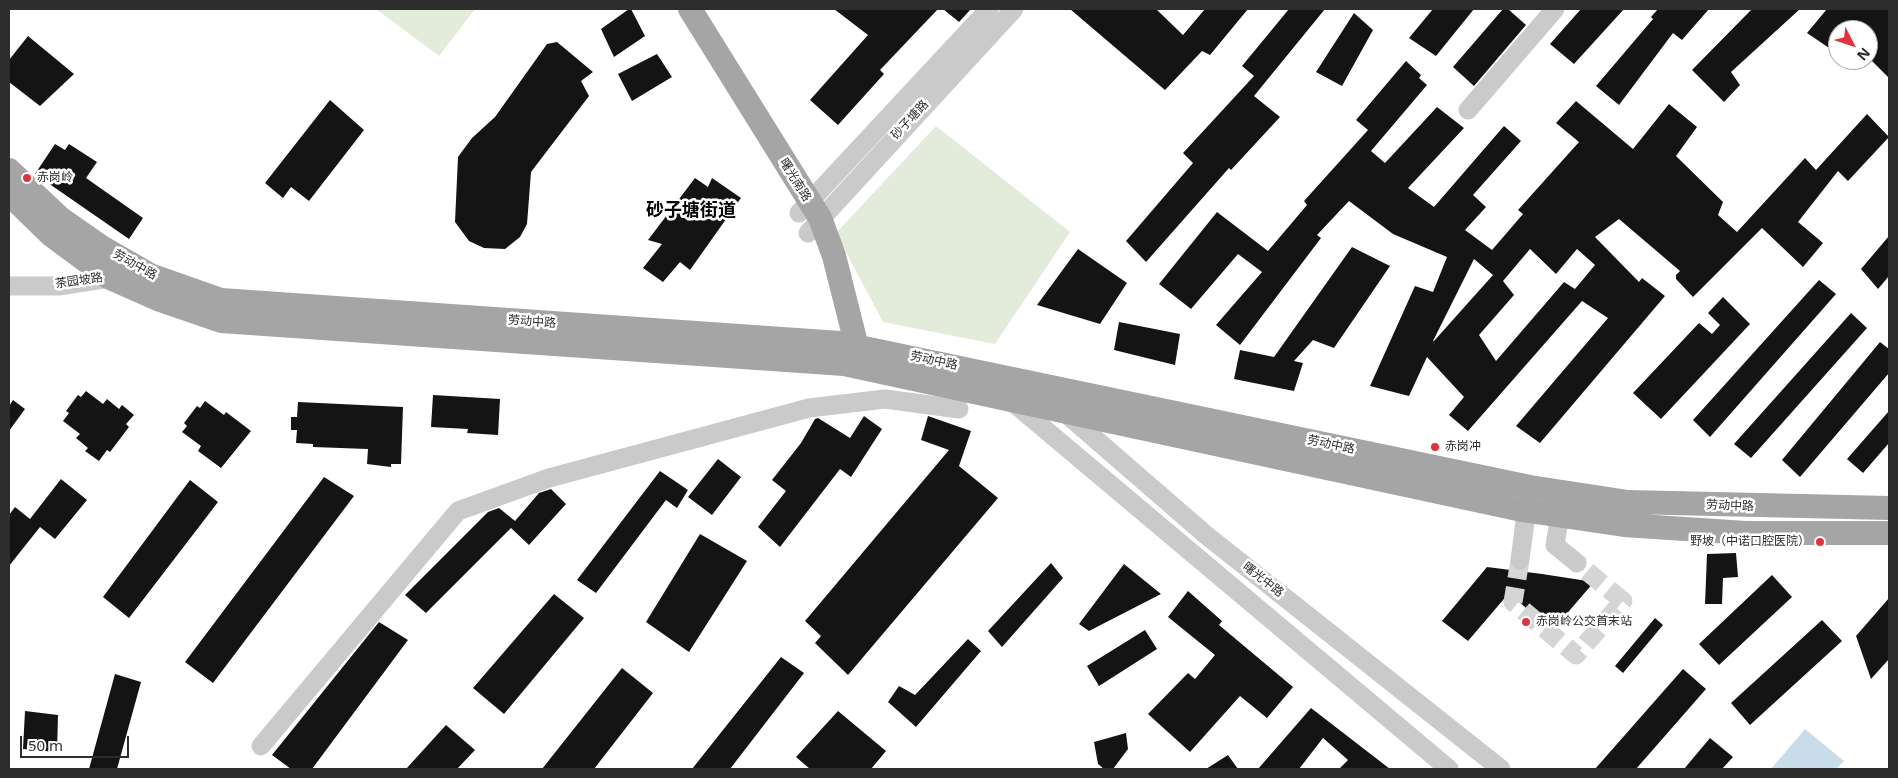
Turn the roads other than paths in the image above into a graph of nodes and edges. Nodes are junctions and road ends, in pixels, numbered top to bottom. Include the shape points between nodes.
1 (674, 9) edge
2 (690, 9) edge
3 (989, 9) edge
4 (1014, 9) edge
5 (1555, 9) edge
6 (1468, 110) dead end
7 (9, 170) edge
8 (9, 194) edge
9 (809, 217) junction
10 (150, 275) junction
11 (108, 277) junction
12 (9, 286) edge
13 (851, 355) junction
14 (1032, 382) junction
15 (1010, 400) junction
16 (959, 409) dead end
17 (1064, 411) junction
18 (1528, 499) junction
19 (1889, 508) edge
20 (1560, 515) junction
21 (1889, 533) edge
22 (1520, 560) tunnel mouth
23 (1577, 563) tunnel mouth
24 (261, 746) dead end
25 (1449, 769) edge
26 (1501, 769) edge

1 - 9 main road, 曙光南路
2 - 9 main road, 曙光南路
3 - 9 street, 砂子塘路
4 - 9 street, 砂子塘路
5 - 6 street
7 - 10 main road, 劳动中路 via 60,218
8 - 11 main road, 劳动中路 via 50,234
9 - 13 main road, 曙光南路 via 834,256
10 - 11 street, 茶园坡路
10 - 13 main road, 劳动中路 via 221,300
11 - 12 street, 茶园坡路 via 59,286
11 - 13 main road, 劳动中路 via 160,300 221,321
13 - 14 main road, 劳动中路
13 - 15 main road, 劳动中路
14 - 17 street, 曙光中路
14 - 18 main road, 劳动中路
15 - 17 main road, 劳动中路
15 - 25 street, 曙光中路
16 - 24 street via 885,399 809,408 549,478 458,511
17 - 18 main road, 劳动中路
17 - 26 street, 曙光中路 via 1206,535
18 - 19 main road, 劳动中路
18 - 20 main road, 劳动中路
18 - 22 street
20 - 21 main road, 劳动中路 via 1624,525 1746,533
20 - 23 street via 1555,545

